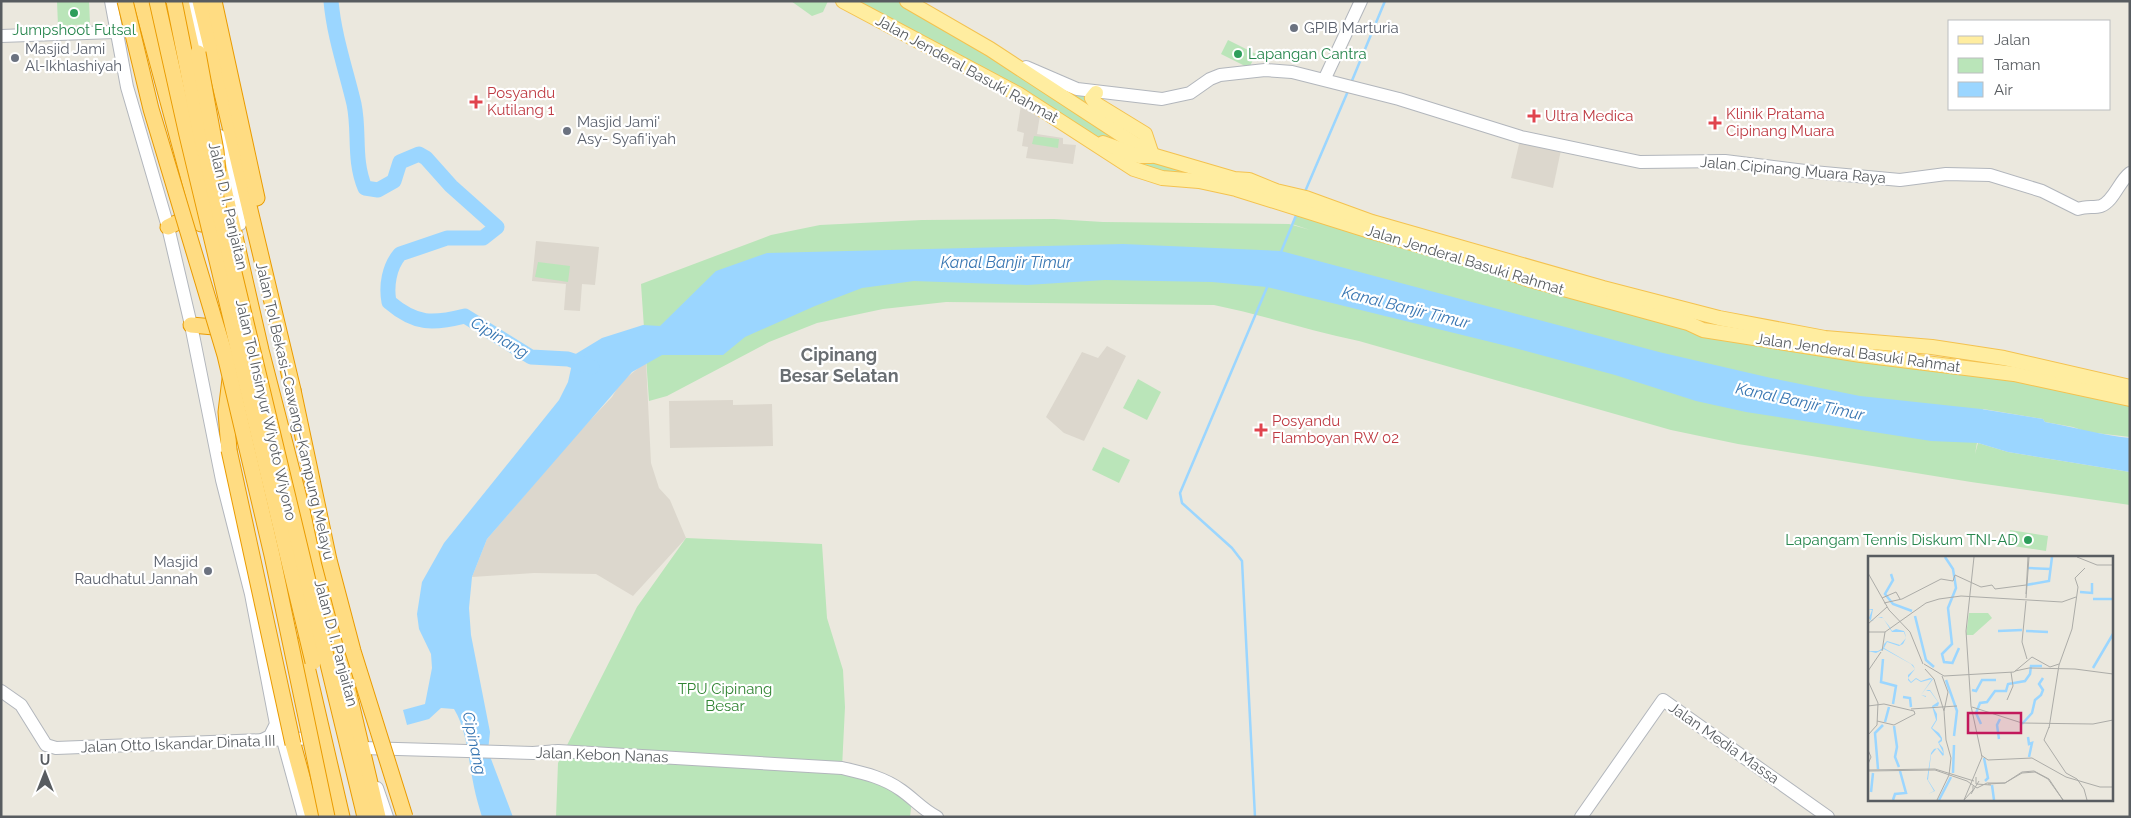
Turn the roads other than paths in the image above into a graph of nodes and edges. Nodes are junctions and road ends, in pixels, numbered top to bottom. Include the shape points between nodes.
1 (111, 1) edge
2 (125, 1) edge
3 (141, 1) edge
4 (153, 1) edge
5 (157, 1) edge
6 (174, 1) edge
7 (181, 1) edge
8 (188, 1) edge
9 (192, 1) edge
10 (200, 1) edge
11 (214, 1) edge
12 (843, 1) edge
13 (907, 1) edge
14 (1361, 1) edge
15 (115, 32) junction
16 (1, 36) edge
17 (194, 60) junction
18 (168, 64) junction
19 (1339, 83) junction
20 (1096, 93) junction
21 (1072, 94) junction
22 (1084, 136) junction
23 (180, 141) junction
24 (1152, 155) junction
25 (2130, 173) edge
26 (1299, 201) junction
27 (220, 208) junction
28 (198, 212) junction
29 (168, 227) junction
30 (241, 258) junction
31 (212, 266) junction
32 (191, 325) junction
33 (226, 328) junction
34 (261, 350) junction
35 (233, 359) junction
36 (2130, 388) edge
37 (293, 390) junction
38 (2130, 400) edge
39 (1, 691) edge
40 (276, 724) junction
41 (318, 738) junction
42 (283, 741) junction
43 (258, 742) junction
44 (363, 748) junction
45 (337, 759) junction
46 (366, 763) junction
47 (304, 817) edge
48 (313, 817) edge
49 (329, 817) edge
50 (343, 817) edge
51 (352, 817) edge
52 (365, 817) edge
53 (378, 817) edge
54 (387, 817) edge
55 (405, 817) edge
56 (937, 817) edge
57 (1581, 817) edge
58 (1828, 817) edge

1 - 15 street
2 - 49 highway, bridge via 151,109 228,364
3 - 23 highway, Jalan D. I. Panjaitan
4 - 18 highway, Jalan D. I. Panjaitan
5 - 45 highway, Jalan Tol Insinyur Wiyoto Wiyono, bridge
6 - 27 highway, Jalan Tol Insinyur Wiyoto Wiyono, bridge via 200,131
7 - 17 highway, Jalan D. I. Panjaitan
8 - 27 highway, bridge via 216,151
9 - 34 street via 258,305
10 - 37 highway, Jalan Tol Bekasi–Cawang–Kampung Melayu
11 - 37 highway via 271,262
12 - 22 main road, Jalan Jenderal Basuki Rahmat via 1018,94
13 - 21 main road, Jalan Jenderal Basuki Rahmat
14 - 19 street via 1340,50
15 - 16 street
15 - 29 street via 127,87
17 - 18 highway via 181,59
17 - 30 highway, Jalan D. I. Panjaitan
18 - 23 highway, Jalan D. I. Panjaitan
19 - 20 street, Jalan Cipinang Muara Raya via 1292,72 1265,70 1220,75 1175,98
19 - 25 street, Jalan Cipinang Muara Raya via 1521,137 1640,162 1725,161 1900,180 1946,174 1983,174 2042,191 2078,209 2100,206 2108,201
20 - 21 street, Jalan Cipinang Muara Raya
20 - 24 main road via 1092,98 1096,104 1145,134
21 - 24 main road, Jalan Jenderal Basuki Rahmat
22 - 24 main road via 1139,156
22 - 26 main road, Jalan Jenderal Basuki Rahmat via 1121,163 1151,175
23 - 28 highway, Jalan D. I. Panjaitan
24 - 26 main road, Jalan Jenderal Basuki Rahmat via 1234,179 1249,180
26 - 36 main road, Jalan Jenderal Basuki Rahmat via 1719,318 1825,338 1932,347 2004,358
26 - 38 main road, Jalan Jenderal Basuki Rahmat via 1373,232 1703,330 1852,354 2008,373
27 - 52 highway, Jalan Tol Insinyur Wiyoto Wiyono, bridge via 265,410
28 - 29 highway
28 - 31 highway, Jalan D. I. Panjaitan
29 - 32 street
30 - 31 highway via 233,249 221,249 214,255
30 - 34 highway, Jalan D. I. Panjaitan
31 - 33 highway, Jalan D. I. Panjaitan
32 - 33 highway
32 - 40 street
33 - 35 highway, Jalan D. I. Panjaitan
34 - 44 highway, Jalan D. I. Panjaitan
35 - 41 highway, Jalan D. I. Panjaitan via 291,590
35 - 48 highway, bridge via 226,412 229,450 286,716
37 - 55 highway, Jalan Tol Bekasi–Cawang–Kampung Melayu, bridge via 334,578
39 - 43 street, Jalan Otto Iskandar Dinata III via 26,710 46,744 52,748
40 - 42 street
40 - 43 street via 270,736
41 - 42 street, Jalan Otto Iskandar Dinata III
41 - 49 street
41 - 50 highway, Jalan D. I. Panjaitan
42 - 43 street, Jalan Otto Iskandar Dinata III
42 - 47 street
44 - 46 highway, Jalan D. I. Panjaitan
44 - 56 street, Jalan Kebon Nanas via 625,754 842,768 880,778
45 - 50 highway
45 - 51 highway
46 - 53 highway, Jalan D. I. Panjaitan
46 - 54 street
57 - 58 street, Jalan Media Massa via 1663,700

